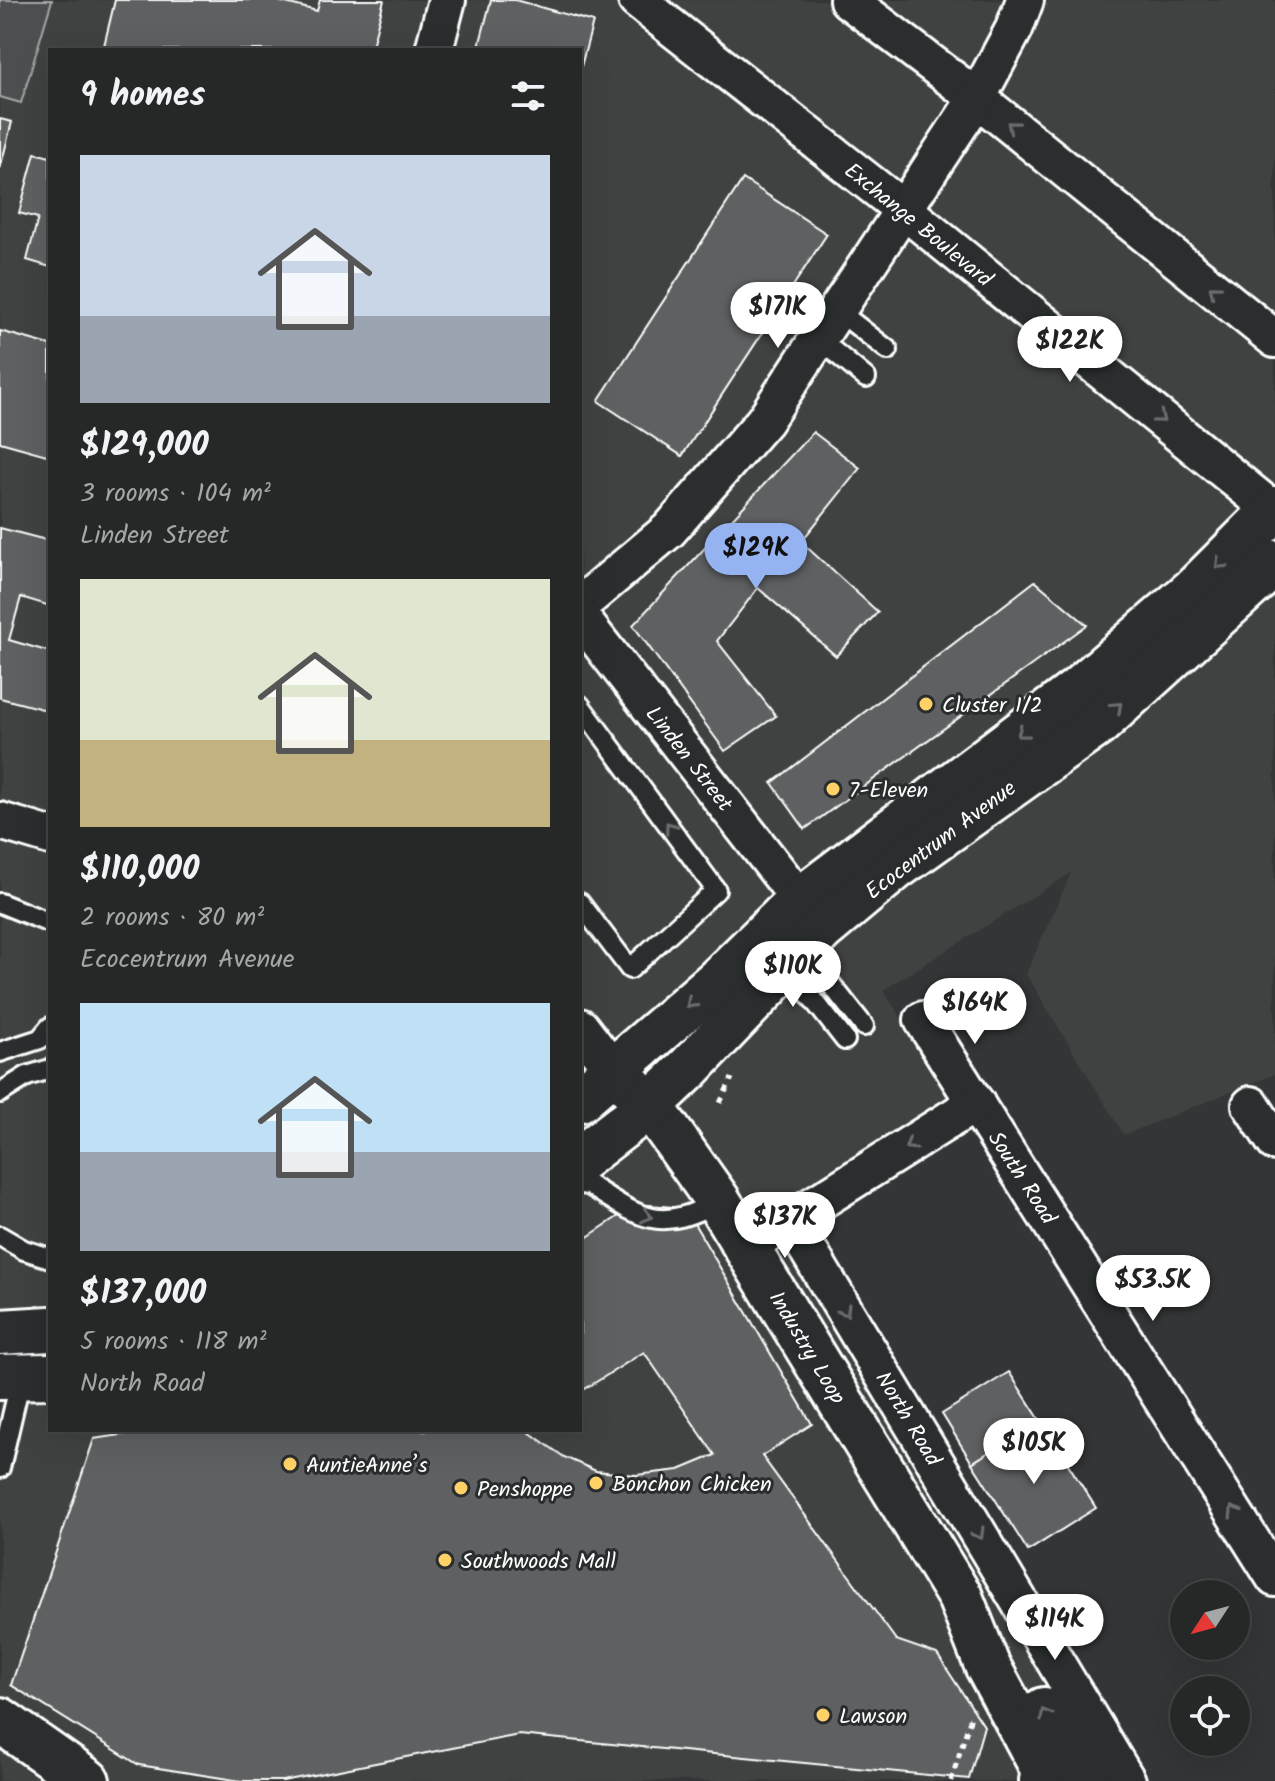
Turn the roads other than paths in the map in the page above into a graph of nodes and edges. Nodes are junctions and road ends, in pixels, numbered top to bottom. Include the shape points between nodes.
1 (447, 0) edge
2 (637, 0) edge
3 (848, 0) edge
4 (1025, 0) edge
5 (435, 48) edge
6 (977, 98) junction
7 (904, 210) junction
8 (829, 326) junction
9 (1275, 339) edge
10 (888, 350) dead end
11 (866, 378) dead end
12 (1274, 510) edge
13 (1275, 563) edge
14 (582, 603) edge
15 (582, 620) edge
16 (582, 708) edge
17 (0, 821) edge
18 (48, 835) edge
19 (800, 900) junction
20 (0, 903) edge
21 (582, 906) edge
22 (48, 922) edge
23 (795, 958) junction
24 (923, 1020) dead end
25 (864, 1026) dead end
26 (48, 1029) edge
27 (582, 1030) edge
28 (845, 1040) dead end
29 (0, 1052) edge
30 (48, 1070) edge
31 (613, 1070) junction
32 (0, 1093) edge
33 (582, 1097) edge
34 (976, 1103) junction
35 (650, 1105) junction
36 (1251, 1105) dead end
37 (1275, 1142) edge
38 (582, 1157) edge
39 (582, 1184) edge
40 (718, 1201) junction
41 (790, 1220) junction
42 (0, 1236) edge
43 (747, 1247) junction
44 (48, 1257) edge
45 (48, 1329) edge
46 (0, 1332) edge
47 (24, 1377) edge
48 (0, 1468) edge
49 (1275, 1578) edge
50 (960, 1597) junction
51 (0, 1720) edge
52 (0, 1757) edge
53 (1057, 1777) edge
54 (34, 1781) edge
55 (87, 1781) edge
56 (1127, 1781) edge

1 - 5 street
2 - 7 street, Exchange Boulevard
3 - 6 street
4 - 6 street
6 - 7 street
9 -> 6 street
7 - 8 street
7 -> 12 street, Exchange Boulevard
8 - 10 lane
8 - 11 lane
8 - 14 street via 764,421 718,476 669,530
12 -> 19 street, Ecocentrum Avenue via 1195,589 1078,690
23 -> 13 street, Ecocentrum Avenue via 895,868 1099,723
15 - 19 street, Linden Street
21 -> 16 lane via 630,969 716,890
17 - 18 street
19 -> 31 street, Ecocentrum Avenue via 717,981
20 - 22 lane
23 - 25 lane
23 - 28 lane
23 - 35 street, Ecocentrum Avenue
24 - 34 street, South Road
26 - 29 lane via 40,1039
27 - 31 street
30 - 32 lane
31 - 33 street, Ecocentrum Avenue
31 - 35 street, Industry Loop
34 -> 41 street
49 -> 34 street, South Road
35 - 38 street, Ecocentrum Avenue
35 - 40 street, Industry Loop
36 - 37 street
39 -> 40 lane via 635,1214 664,1220 690,1217
40 - 43 street, Industry Loop
41 - 43 street
41 -> 56 street, North Road
42 - 44 lane
43 - 50 street, Industry Loop
45 - 46 street
47 - 48 lane
50 - 53 street, Industry Loop via 987,1665
53 -> 50 street, Industry Loop via 995,1627
51 - 55 street
52 - 54 street

